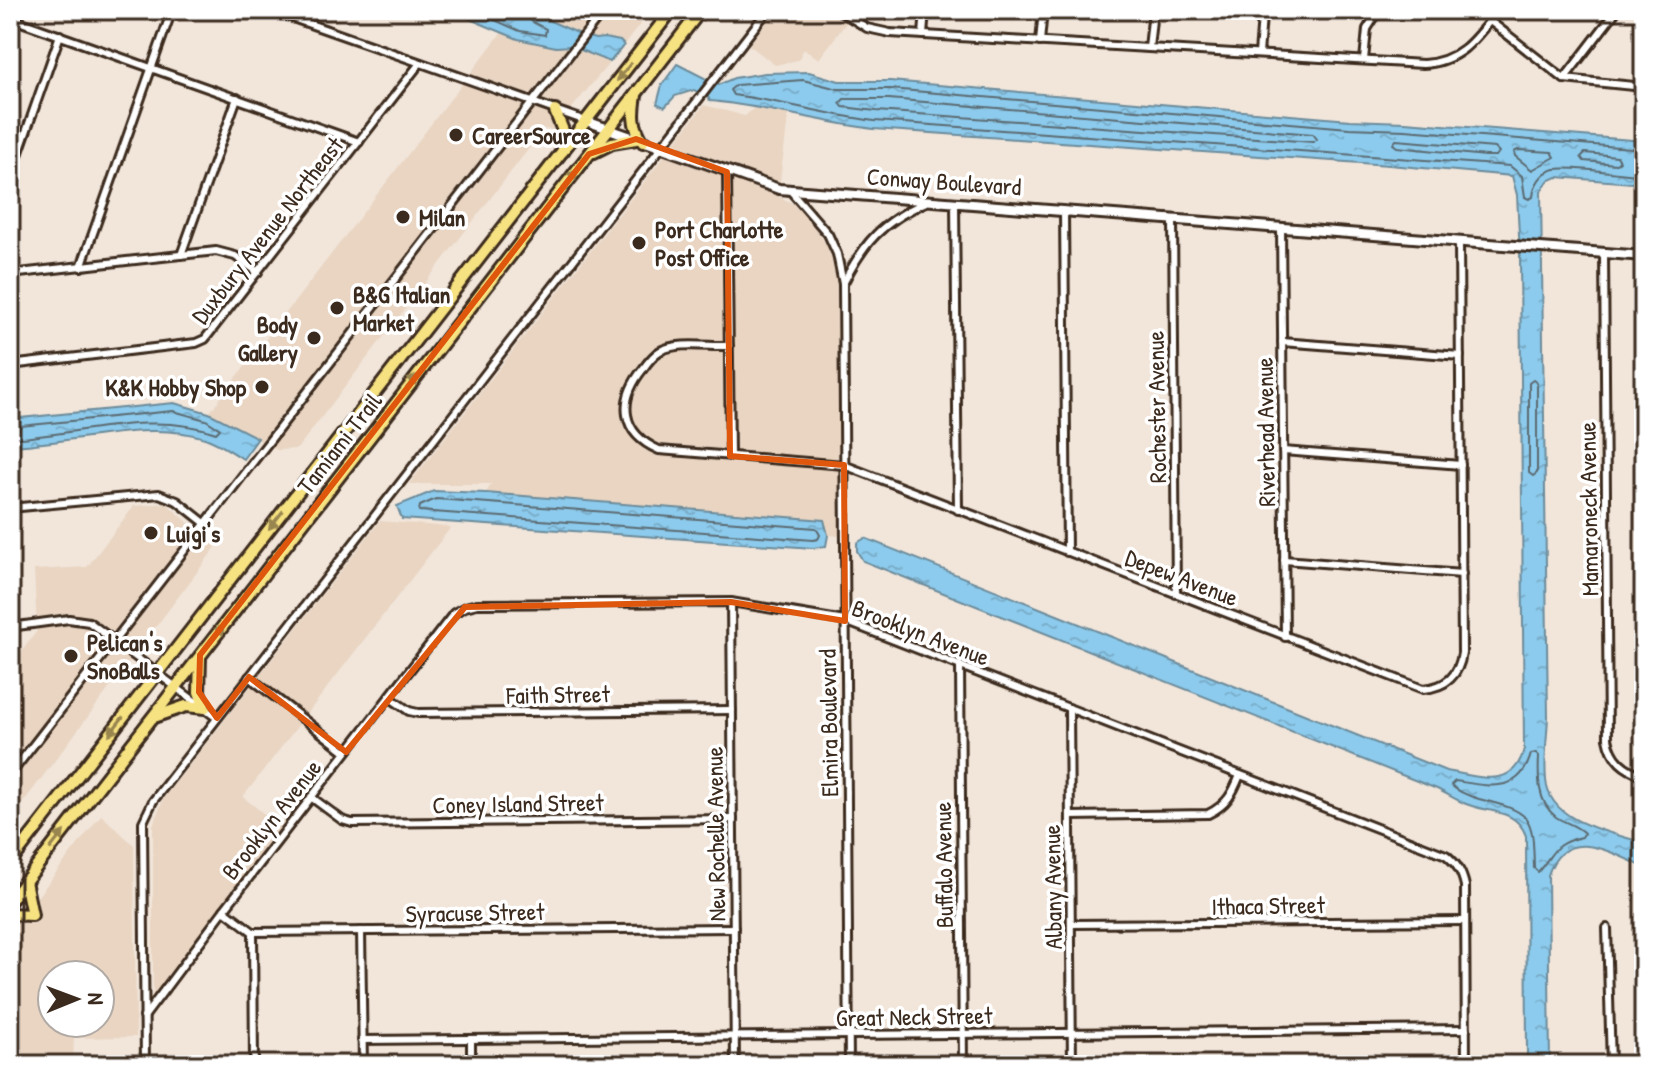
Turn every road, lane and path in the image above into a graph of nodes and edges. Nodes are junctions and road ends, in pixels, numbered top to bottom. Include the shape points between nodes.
1 (172, 10) edge
2 (270, 10) edge
3 (604, 10) edge
4 (672, 10) edge
5 (701, 10) edge
6 (768, 10) edge
7 (838, 10) edge
8 (925, 10) edge
9 (1043, 10) edge
10 (1153, 10) edge
11 (1266, 10) edge
12 (1379, 10) edge
13 (1498, 10) edge
14 (1617, 10) edge
15 (10, 18) edge
16 (1490, 21) junction
17 (60, 35) junction
18 (923, 35) junction
19 (1040, 42) junction
20 (1149, 48) junction
21 (1259, 54) junction
22 (1364, 60) junction
23 (420, 63) junction
24 (151, 68) junction
25 (1564, 79) junction
26 (1644, 87) edge
27 (637, 93) junction
28 (237, 98) junction
29 (532, 103) junction
30 (555, 111) junction
31 (586, 121) junction
32 (609, 129) junction
33 (639, 140) junction
34 (359, 142) junction
35 (660, 148) junction
36 (563, 151) junction
37 (589, 154) junction
38 (727, 172) junction
39 (10, 178) edge
40 (789, 189) junction
41 (929, 200) junction
42 (955, 202) junction
43 (1064, 211) junction
44 (1173, 219) junction
45 (1281, 228) junction
46 (1459, 242) junction
47 (1604, 253) junction
48 (181, 255) junction
49 (1644, 256) edge
50 (81, 267) junction
51 (258, 272) junction
52 (10, 274) edge
53 (843, 284) junction
54 (1282, 342) junction
55 (729, 346) junction
56 (1460, 356) junction
57 (10, 365) edge
58 (1283, 451) junction
59 (730, 456) junction
60 (844, 465) junction
61 (1461, 465) junction
62 (10, 508) edge
63 (958, 510) junction
64 (206, 524) junction
65 (1067, 552) junction
66 (1284, 560) junction
67 (1462, 574) junction
68 (1176, 594) junction
69 (731, 602) junction
70 (845, 621) junction
71 (10, 627) edge
72 (1285, 637) junction
73 (115, 641) junction
74 (200, 655) junction
75 (960, 665) junction
76 (158, 672) junction
77 (249, 677) junction
78 (176, 687) junction
79 (389, 697) junction
80 (205, 708) junction
81 (1069, 708) junction
82 (732, 710) junction
83 (152, 717) junction
84 (217, 718) junction
85 (346, 752) junction
86 (10, 775) edge
87 (1240, 775) junction
88 (1644, 776) edge
89 (311, 797) junction
90 (1070, 816) junction
91 (733, 819) junction
92 (10, 863) edge
93 (25, 881) junction
94 (10, 901) edge
95 (224, 910) junction
96 (10, 914) edge
97 (1465, 921) junction
98 (1071, 924) junction
99 (734, 928) junction
100 (1607, 928) dead end
101 (361, 931) junction
102 (253, 932) junction
103 (144, 1017) junction
104 (1466, 1029) junction
105 (1072, 1033) junction
106 (963, 1034) junction
107 (849, 1035) junction
108 (735, 1036) junction
109 (471, 1039) junction
110 (362, 1040) junction
111 (145, 1065) edge
112 (254, 1065) edge
113 (363, 1065) edge
114 (471, 1065) edge
115 (735, 1065) edge
116 (849, 1065) edge
117 (963, 1065) edge
118 (1072, 1065) edge
119 (1466, 1065) edge
120 (1611, 1065) edge

1 - 24 street
2 - 23 street, Conway Boulevard
3 - 29 street
4 -> 31 main road, Tamiami Trail
5 - 27 main road, Tamiami Trail
6 - 35 street
7 - 18 street via 867,28
8 - 18 street
9 - 19 street
10 - 20 street
11 - 21 street
12 - 22 street via 1367,29
13 - 16 street
14 - 25 street
15 - 17 street
16 - 22 street via 1468,47 1443,61
16 - 25 street
17 - 24 street
17 - 39 street
18 - 19 street
19 - 20 street
20 - 21 street
21 - 22 street
23 - 29 street, Conway Boulevard
23 - 34 street, Duxbury Avenue Northeast
24 - 28 street
24 - 50 street
25 - 26 street
27 - 32 main road, Tamiami Trail
27 - 33 main road via 633,122
28 - 34 street
28 - 48 street
29 - 30 street, Conway Boulevard
29 - 64 street
30 - 31 street, Conway Boulevard
30 - 36 main road via 564,133
31 - 32 street, Conway Boulevard
31 - 36 main road, Tamiami Trail
32 - 33 street, Conway Boulevard
32 - 37 main road, Tamiami Trail
33 - 35 street, Conway Boulevard
33 - 37 main road via 612,143
34 - 51 street, Duxbury Avenue Northeast
35 - 38 street, Conway Boulevard
35 - 77 street
36 -> 76 main road, Tamiami Trail
74 -> 37 main road, Tamiami Trail
38 - 40 street, Conway Boulevard
38 - 55 street
40 - 41 street, Conway Boulevard
40 - 53 street, Elmira Boulevard via 828,234
41 - 42 street, Conway Boulevard
41 - 53 street, Elmira Boulevard via 873,235
42 - 43 street, Conway Boulevard
42 - 63 street
43 - 44 street, Conway Boulevard
43 - 65 street
44 - 45 street, Conway Boulevard
44 - 68 street, Rochester Avenue
45 - 46 street, Conway Boulevard
45 - 54 street, Riverhead Avenue
46 - 47 street, Conway Boulevard
46 - 56 street, Depew Avenue
47 - 49 street, Conway Boulevard
47 - 88 street, Mamaroneck Avenue via 1608,738 1618,763
48 - 50 street
48 - 51 street via 226,253
50 - 52 street
51 - 57 street, Duxbury Avenue Northeast via 212,332 196,343
53 - 60 street, Elmira Boulevard
54 - 56 street
54 - 58 street, Riverhead Avenue
55 - 59 street
55 - 59 street, Depew Avenue via 663,349 635,378 626,402 631,426 647,445
56 - 61 street, Depew Avenue
58 - 61 street
58 - 66 street, Riverhead Avenue
59 - 60 street, Depew Avenue
60 - 63 street, Depew Avenue
60 - 70 street, Elmira Boulevard
61 - 67 street, Depew Avenue
62 - 64 street via 159,494
63 - 65 street, Depew Avenue
64 - 73 street
65 - 68 street, Depew Avenue
66 - 67 street
66 - 72 street, Riverhead Avenue
67 - 72 street, Depew Avenue via 1461,662 1456,674 1436,688 1423,689
68 - 72 street, Depew Avenue
69 - 70 street, Brooklyn Avenue
69 - 79 street, Brooklyn Avenue via 465,607 454,613
69 - 82 street, New Rochelle Avenue
70 - 75 street, Brooklyn Avenue
70 - 107 street, Elmira Boulevard
71 - 73 street via 79,619
73 - 76 street
73 - 86 street
74 - 78 main road, Tamiami Trail
74 - 80 main road via 198,683
75 - 81 street, Brooklyn Avenue
75 - 106 street, Buffalo Avenue
76 - 78 street
76 -> 92 main road, Tamiami Trail
77 - 84 street
77 - 85 street
78 - 80 street
78 - 83 main road, Tamiami Trail
79 - 82 street, Faith Street via 418,713
79 - 85 street, Brooklyn Avenue
80 - 83 main road via 186,706
80 - 84 street
81 - 87 street, Brooklyn Avenue
81 - 90 street, Albany Avenue
82 - 91 street, New Rochelle Avenue
93 -> 83 main road, Tamiami Trail
84 - 103 street via 153,801 143,822
85 - 89 street, Brooklyn Avenue
87 - 90 street via 1229,800 1208,814
87 - 97 street, Brooklyn Avenue via 1446,855 1462,874
89 - 91 street, Coney Island Street via 352,823
89 - 95 street, Brooklyn Avenue
90 - 98 street, Albany Avenue
91 - 99 street, New Rochelle Avenue
93 - 94 main road, Tamiami Trail
93 - 96 main road via 32,915
95 - 102 street
95 - 103 street, Brooklyn Avenue
97 - 98 street, Ithaca Street
97 - 104 street, Brooklyn Avenue
98 - 105 street, Albany Avenue
99 - 101 street, Syracuse Street
99 - 108 street, New Rochelle Avenue
100 - 120 street
101 - 102 street, Syracuse Street
101 - 110 street
102 - 112 street
103 - 111 street
104 - 105 street, Great Neck Street
104 - 119 street, Brooklyn Avenue
105 - 106 street, Great Neck Street
105 - 118 street, Albany Avenue
106 - 107 street, Great Neck Street
106 - 117 street, Buffalo Avenue
107 - 108 street, Great Neck Street
107 - 116 street, Elmira Boulevard
108 - 109 street, Great Neck Street
108 - 115 street, New Rochelle Avenue
109 - 110 street, Great Neck Street
109 - 114 street
110 - 113 street

